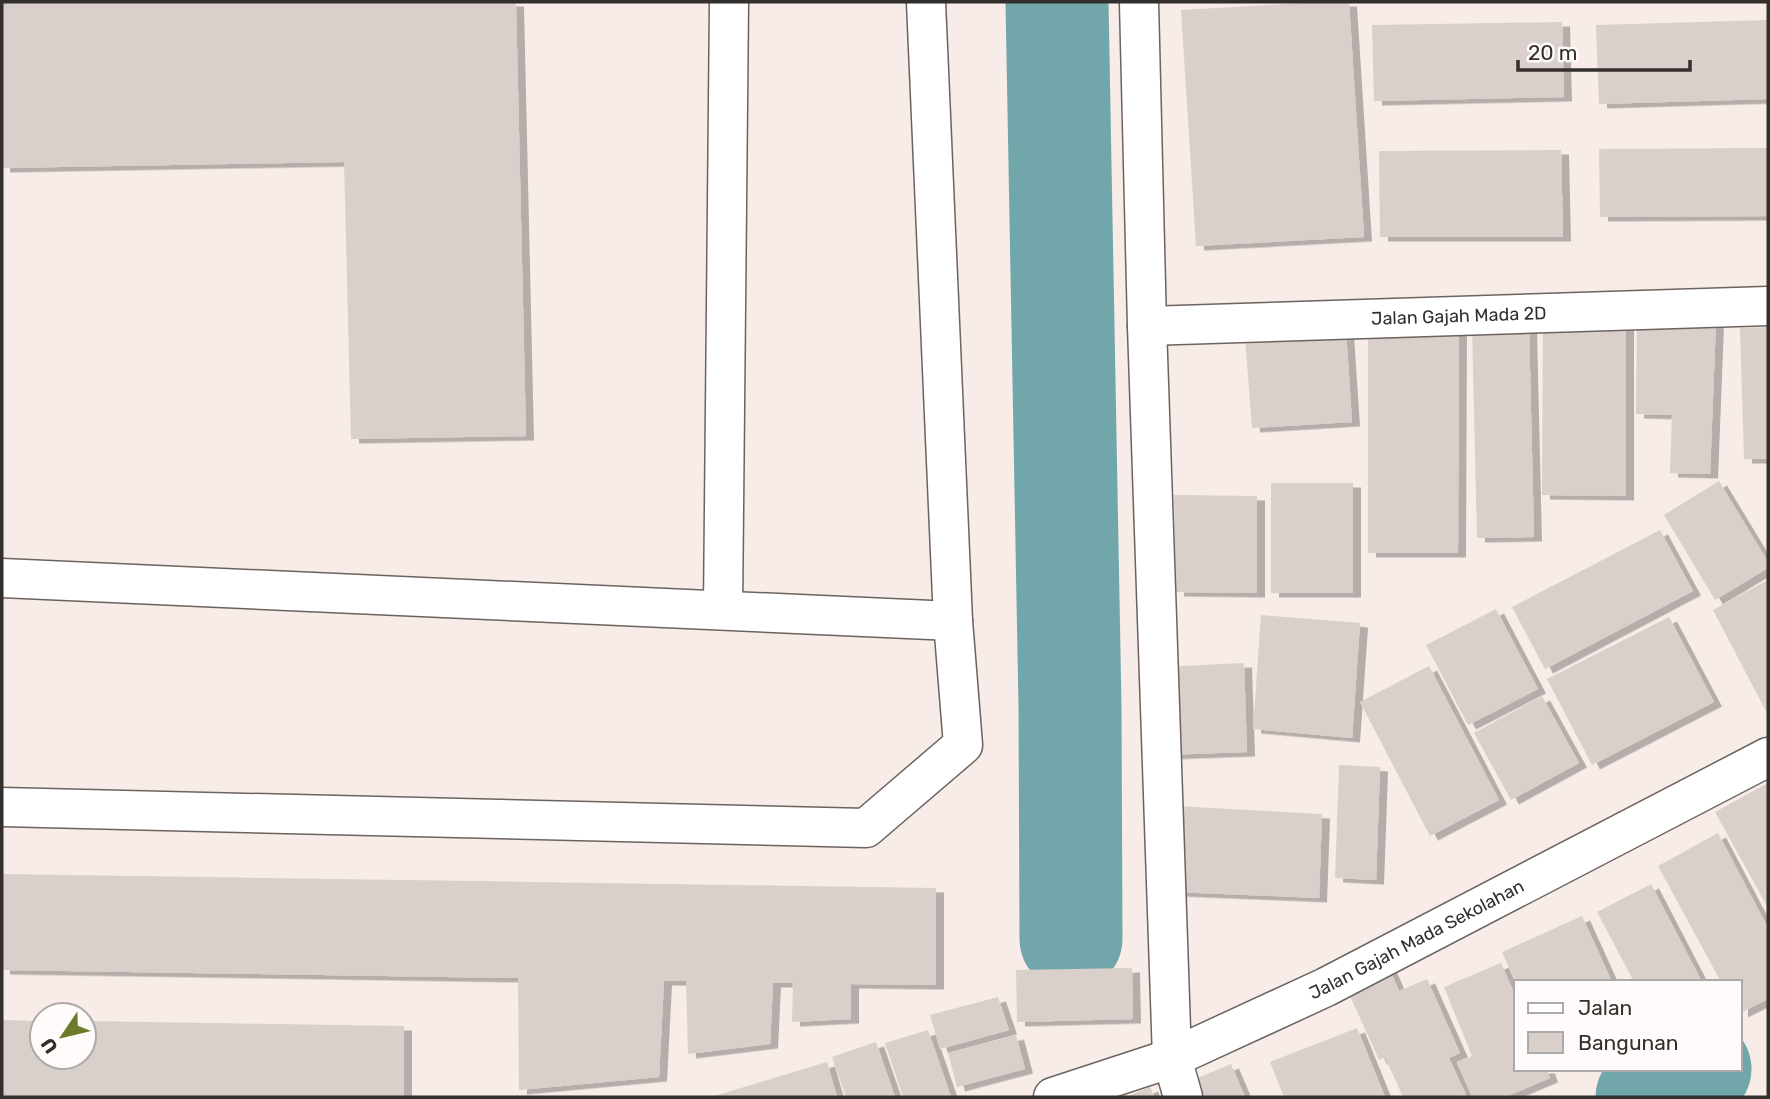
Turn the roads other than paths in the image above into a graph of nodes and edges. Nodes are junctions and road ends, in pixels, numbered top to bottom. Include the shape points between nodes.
1 (729, 2) edge
2 (926, 2) edge
3 (1139, 2) edge
4 (1768, 306) edge
5 (1147, 326) junction
6 (2, 578) edge
7 (723, 610) junction
8 (953, 621) junction
9 (1768, 757) edge
10 (2, 807) edge
11 (1172, 1058) junction
12 (1054, 1097) edge
13 (1183, 1097) edge

1 - 7 street
2 - 8 street
3 - 5 street
4 - 5 street, Jalan Gajah Mada 2D
5 - 11 street
6 - 7 street
7 - 8 street
8 - 10 street via 962,745 866,828
9 - 11 street, Jalan Gajah Mada Sekolahan via 1326,987
11 - 12 street, Jalan Gajah Mada Sekolahan
11 - 13 street

